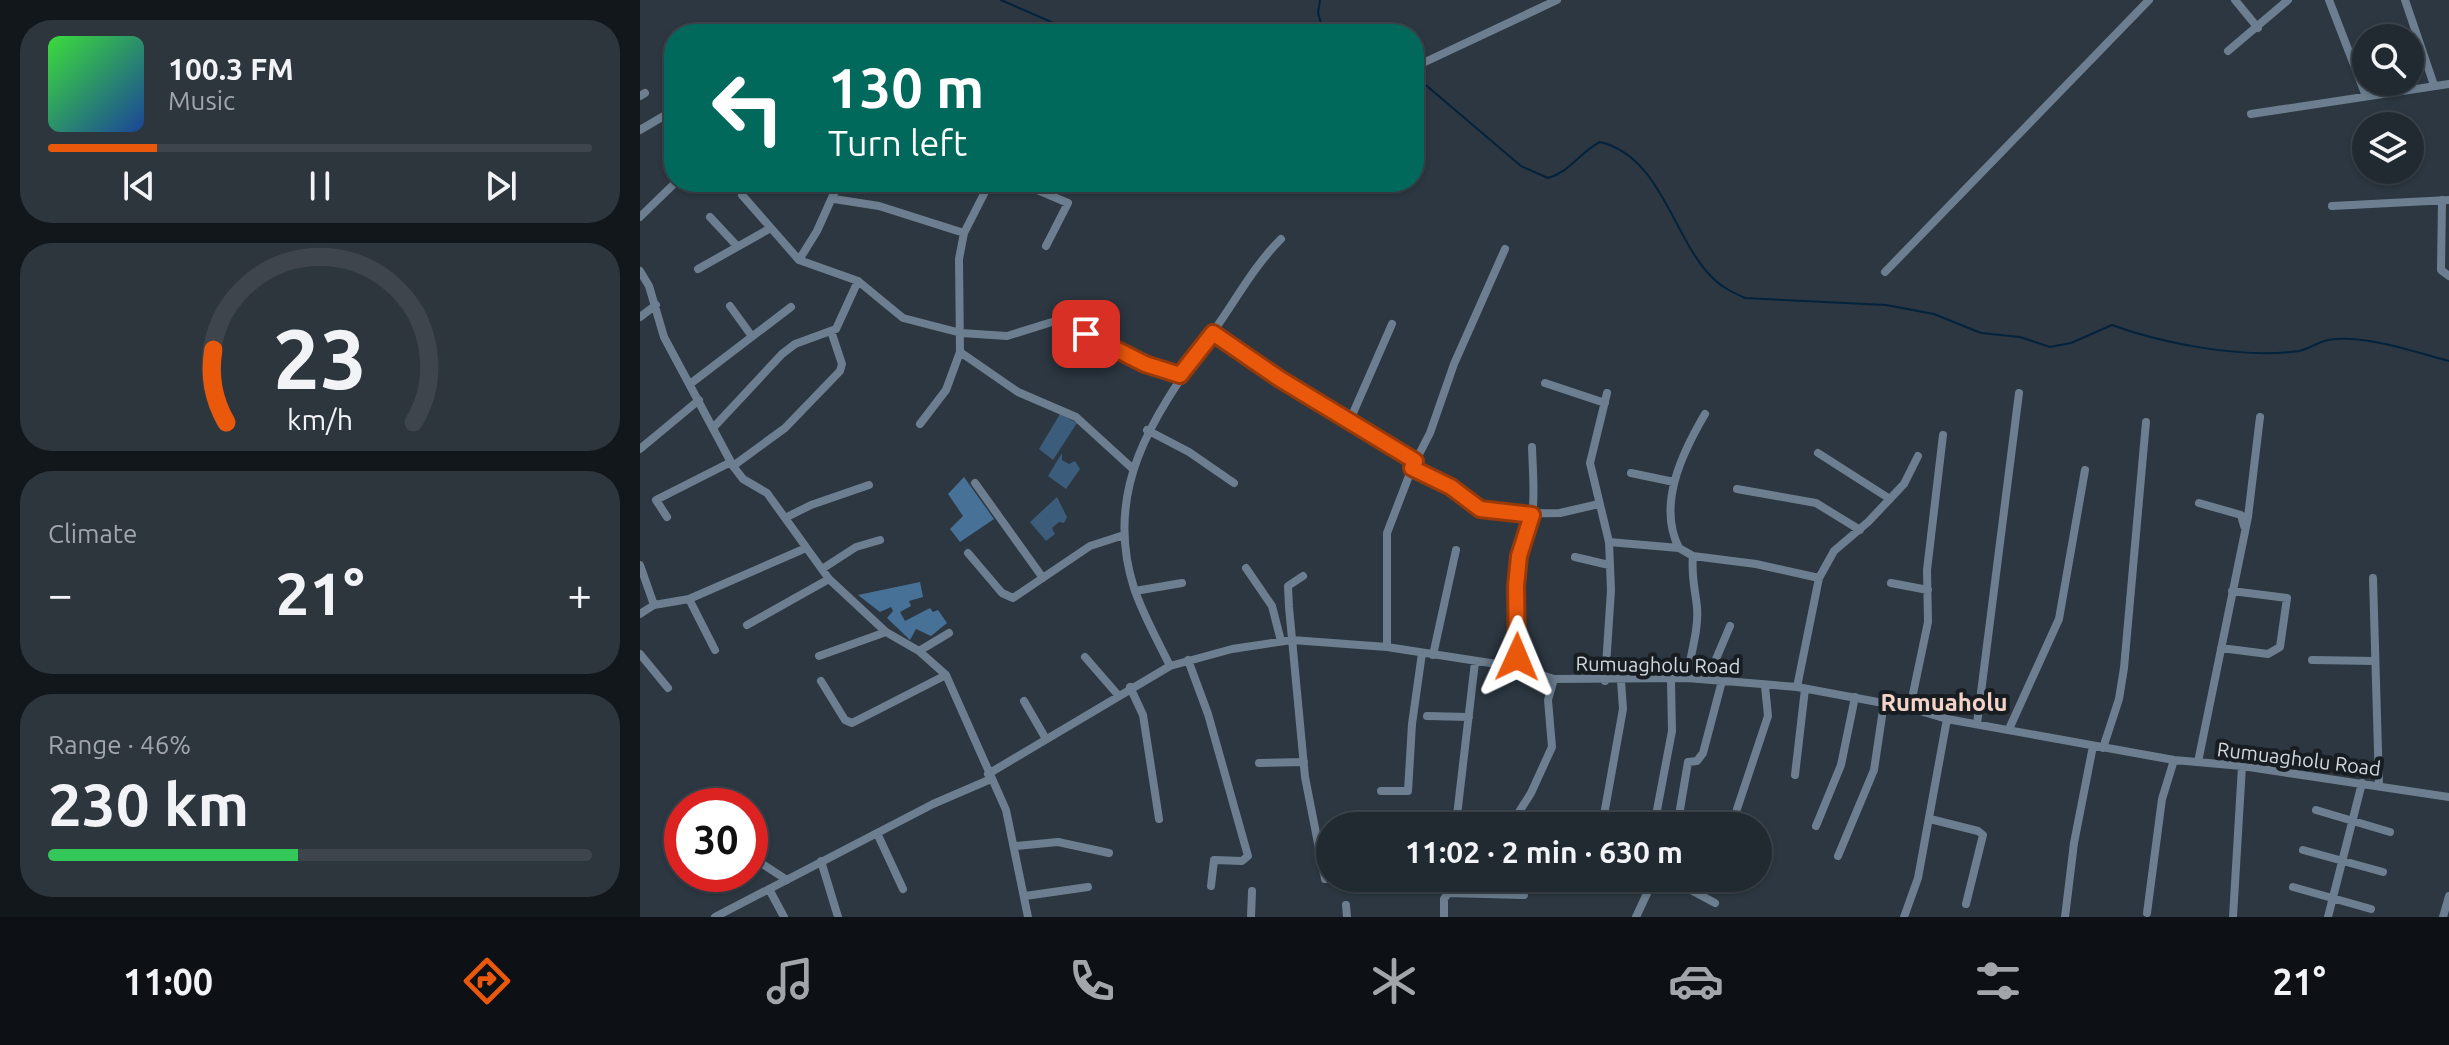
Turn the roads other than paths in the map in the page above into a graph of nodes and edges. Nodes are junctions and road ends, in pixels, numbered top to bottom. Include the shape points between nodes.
1 (1557, 0) edge
2 (2149, 0) edge
3 (2235, 0) edge
4 (2288, 0) edge
5 (2329, 0) edge
6 (2405, 0) edge
7 (2258, 28) junction
8 (2228, 51) dead end
9 (2352, 60) edge
10 (1425, 62) dead end
11 (2449, 84) edge
12 (2434, 85) junction
13 (2424, 87) edge
14 (2366, 96) edge
15 (2251, 114) dead end
16 (664, 116) edge
17 (640, 130) edge
18 (666, 192) edge
19 (836, 192) edge
20 (985, 192) edge
21 (1043, 192) edge
22 (742, 195) dead end
23 (834, 199) junction
24 (2445, 200) edge
25 (2332, 206) dead end
26 (640, 217) edge
27 (710, 217) dead end
28 (769, 229) junction
29 (964, 233) junction
30 (1281, 239) dead end
31 (737, 246) junction
32 (1046, 246) dead end
33 (1505, 249) dead end
34 (799, 260) junction
35 (698, 269) dead end
36 (640, 271) edge
37 (1885, 272) dead end
38 (2449, 276) edge
39 (858, 281) junction
40 (656, 305) junction
41 (730, 306) dead end
42 (791, 307) dead end
43 (640, 317) edge
44 (1392, 324) dead end
45 (831, 331) junction
46 (961, 333) junction
47 (1213, 333) junction
48 (751, 335) junction
49 (960, 352) junction
50 (1180, 375) junction
51 (1545, 383) dead end
52 (690, 384) junction
53 (1607, 393) dead end
54 (2019, 393) dead end
55 (699, 400) junction
56 (1605, 403) junction
57 (1705, 414) dead end
58 (2260, 417) dead end
59 (1350, 420) junction
60 (2146, 422) dead end
61 (920, 424) dead end
62 (713, 428) junction
63 (1147, 430) junction
64 (1943, 435) dead end
65 (1532, 447) dead end
66 (640, 449) edge
67 (1818, 453) dead end
68 (1918, 456) dead end
69 (732, 464) junction
70 (1414, 464) junction
71 (1133, 469) junction
72 (2085, 470) dead end
73 (1631, 473) dead end
74 (1674, 482) junction
75 (975, 483) dead end
76 (1234, 483) dead end
77 (869, 485) dead end
78 (1737, 489) dead end
79 (1890, 499) junction
80 (2199, 503) dead end
81 (1599, 504) junction
82 (1532, 515) junction
83 (667, 517) dead end
84 (785, 518) junction
85 (1860, 530) junction
86 (2245, 531) junction
87 (1124, 535) junction
88 (880, 540) dead end
89 (1609, 542) junction
90 (806, 548) junction
91 (1679, 548) junction
92 (1456, 550) dead end
93 (968, 553) dead end
94 (1693, 556) junction
95 (1575, 557) dead end
96 (640, 565) edge
97 (1609, 565) junction
98 (1246, 568) dead end
99 (822, 569) junction
100 (1303, 576) dead end
101 (1043, 578) junction
102 (1819, 578) junction
103 (2373, 578) dead end
104 (829, 579) junction
105 (1182, 583) dead end
106 (1891, 583) dead end
107 (1928, 590) junction
108 (1135, 591) junction
109 (2232, 591) junction
110 (689, 599) junction
111 (654, 605) junction
112 (640, 614) edge
113 (747, 625) dead end
114 (1730, 626) dead end
115 (886, 632) junction
116 (949, 633) dead end
117 (1292, 640) junction
118 (1281, 641) junction
119 (1387, 647) junction
120 (2221, 648) junction
121 (715, 650) dead end
122 (919, 651) junction
123 (1422, 653) junction
124 (640, 654) edge
125 (1433, 655) junction
126 (819, 656) dead end
127 (1085, 657) dead end
128 (1188, 660) junction
129 (2312, 660) dead end
130 (2375, 661) junction
131 (1475, 662) junction
132 (1170, 666) junction
133 (1516, 667) junction
134 (946, 675) junction
135 (1687, 678) junction
136 (1554, 679) junction
137 (1712, 680) junction
138 (821, 681) dead end
139 (1605, 681) junction
140 (1621, 681) junction
141 (1671, 681) junction
142 (1722, 681) junction
143 (1765, 686) junction
144 (1130, 687) junction
145 (668, 688) dead end
146 (1801, 688) junction
147 (1118, 695) junction
148 (1855, 697) junction
149 (1024, 701) dead end
150 (1884, 703) junction
151 (1910, 708) junction
152 (1427, 716) dead end
153 (1469, 717) junction
154 (1947, 719) junction
155 (1977, 724) junction
156 (2009, 729) junction
157 (1046, 739) junction
158 (2098, 747) junction
159 (2174, 760) junction
160 (1304, 762) junction
161 (2198, 762) junction
162 (1259, 763) dead end
163 (2242, 766) junction
164 (1795, 775) dead end
165 (990, 777) junction
166 (2362, 783) junction
167 (2379, 785) junction
168 (1381, 791) dead end
169 (2449, 797) edge
170 (1737, 809) dead end
171 (2316, 810) dead end
172 (1457, 812) edge
173 (1519, 812) edge
174 (1605, 812) edge
175 (1657, 812) edge
176 (1680, 812) edge
177 (1159, 819) dead end
178 (1930, 819) junction
179 (2352, 821) junction
180 (1816, 826) dead end
181 (1316, 829) edge
182 (2390, 832) dead end
183 (877, 833) junction
184 (1016, 846) junction
185 (2303, 850) dead end
186 (1109, 853) dead end
187 (1838, 856) dead end
188 (2342, 860) junction
189 (821, 861) junction
190 (768, 868) edge
191 (2383, 872) dead end
192 (787, 880) junction
193 (1211, 886) dead end
194 (1088, 887) dead end
195 (2293, 887) dead end
196 (769, 889) junction
197 (903, 889) dead end
198 (1252, 891) dead end
199 (1648, 892) edge
200 (1695, 892) edge
201 (1524, 895) dead end
202 (1025, 896) junction
203 (2449, 896) edge
204 (2333, 898) junction
205 (1715, 903) dead end
206 (1966, 904) dead end
207 (1346, 905) dead end
208 (2371, 909) dead end
209 (2147, 913) dead end
210 (720, 916) edge
211 (784, 917) edge
212 (838, 917) edge
213 (1028, 917) edge
214 (1251, 917) edge
215 (1347, 917) edge
216 (1444, 917) edge
217 (1636, 917) edge
218 (1904, 917) edge
219 (2065, 917) edge
220 (2233, 917) edge
221 (2328, 917) edge
222 (2443, 917) edge

1 - 10 street
2 - 37 street
3 - 7 street
4 - 7 street
5 - 9 street
6 - 12 street
7 - 8 street
11 - 12 street
12 - 13 street
14 - 15 street
16 - 17 street
18 - 26 street
19 - 23 street
20 - 29 street
21 - 32 street via 1068,206
22 - 28 street
23 - 29 street via 879,206
23 - 34 street
24 - 25 street
24 - 38 street via 2441,270
27 - 31 street
28 - 31 street
28 - 34 street
29 - 46 street via 957,304
30 - 47 street via 1248,276
31 - 35 street
33 - 70 street
34 - 39 street
36 - 40 street
39 - 45 street via 839,325
39 - 46 street via 903,318
40 - 43 street
40 - 52 street via 664,337
41 - 48 street
42 - 48 street
44 - 59 street
45 - 62 street via 782,354
45 - 69 street via 840,371 785,428
46 - 49 street
46 - 50 street via 1007,336 1062,322 1145,364
47 - 50 street
47 - 59 street
48 - 52 street
49 - 61 street via 946,390
49 - 71 street via 1018,392 1076,417
50 - 63 street
51 - 56 street
52 - 55 street
53 - 56 street
54 - 155 street
55 - 62 street
55 - 66 street
56 - 81 street via 1590,463
57 - 74 street
58 - 86 street
59 - 70 street
60 - 158 street via 2124,668 2119,699
62 - 69 street
63 - 71 street
63 - 76 street
64 - 107 street
65 - 82 street
67 - 79 street
68 - 79 street
69 - 83 street via 656,500
69 - 84 street via 743,479 767,493
70 - 82 street via 1480,509
70 - 119 street via 1387,533
71 - 87 street
72 - 156 street via 2059,619
73 - 74 street
74 - 91 street via 1670,516
75 - 101 street
77 - 84 street
78 - 85 street via 1816,503
79 - 85 street
80 - 86 street via 2241,515
81 - 82 street
81 - 89 street
82 - 133 street via 1519,556
84 - 90 street
85 - 102 street via 1834,551
86 - 109 street
87 - 101 street via 1090,546
87 - 108 street
88 - 99 street via 856,547
89 - 91 street
89 - 97 street
90 - 99 street
90 - 110 street
91 - 94 street
92 - 125 street
93 - 101 street via 1008,598
94 - 102 street
94 - 135 street via 1697,605
95 - 97 street
96 - 111 street
97 - 139 street
98 - 118 street via 1272,606
99 - 104 street
100 - 117 street via 1288,586
102 - 146 street
103 - 130 street
104 - 113 street
104 - 115 street
105 - 108 street
106 - 107 street
107 - 151 street via 1928,622
108 - 132 street
109 - 120 street
109 - 120 street via 2287,598 2280,647 2268,654
110 - 111 street
110 - 121 street
111 - 112 street
114 - 137 street
115 - 122 street
115 - 126 street
116 - 122 street
117 - 118 street, Rumuagholu Road
117 - 119 street, Rumuagholu Road
117 - 160 street
118 - 128 street, Rumuagholu Road
119 - 123 street, Rumuagholu Road
120 - 161 street
122 - 134 street
123 - 125 street, Rumuagholu Road
123 - 168 street via 1408,791
124 - 145 street
125 - 131 street, Rumuagholu Road
127 - 147 street
128 - 132 street, Rumuagholu Road
128 - 193 street via 1248,856 1242,861 1214,860
129 - 130 street
130 - 167 street
131 - 133 street, Rumuagholu Road
131 - 153 street
132 - 144 street, Rumuagholu Road
133 - 136 street, Rumuagholu Road
134 - 138 street via 852,723
134 - 165 street
135 - 137 street, Rumuagholu Road
135 - 141 street, Rumuagholu Road
136 - 139 street, Rumuagholu Road
136 - 173 street via 1548,700 1552,747
137 - 142 street, Rumuagholu Road
139 - 140 street, Rumuagholu Road
140 - 141 street, Rumuagholu Road
140 - 174 street via 1623,709
141 - 175 street via 1672,731
142 - 143 street, Rumuagholu Road
142 - 176 street via 1703,753 1688,762
143 - 146 street, Rumuagholu Road
143 - 170 street via 1768,716
144 - 147 street, Rumuagholu Road
144 - 177 street via 1143,715
146 - 148 street, Rumuagholu Road
146 - 164 street
147 - 157 street, Rumuagholu Road
148 - 150 street, Rumuagholu Road
148 - 180 street via 1841,765
149 - 157 street
150 - 151 street, Rumuagholu Road
150 - 187 street via 1874,770
151 - 154 street, Rumuagholu Road
152 - 153 street
153 - 172 street
154 - 155 street, Rumuagholu Road
154 - 178 street
155 - 156 street, Rumuagholu Road
156 - 158 street, Rumuagholu Road
157 - 165 street, Rumuagholu Road
158 - 159 street, Rumuagholu Road
158 - 219 street via 2074,843
159 - 161 street, Rumuagholu Road
159 - 209 street via 2162,799
160 - 162 street
160 - 181 street
161 - 163 street, Rumuagholu Road
163 - 166 street, Rumuagholu Road
163 - 220 street
165 - 183 street, Rumuagholu Road
165 - 184 street
166 - 167 street, Rumuagholu Road
166 - 179 street
167 - 169 street, Rumuagholu Road
171 - 179 street
178 - 206 street via 1983,835
178 - 218 street
179 - 182 street
179 - 188 street
183 - 189 street, Rumuagholu Road
183 - 197 street
184 - 186 street via 1058,842
184 - 202 street
185 - 188 street
188 - 191 street
188 - 204 street
189 - 192 street, Rumuagholu Road
189 - 212 street
190 - 192 street
192 - 196 street, Rumuagholu Road
194 - 202 street
195 - 204 street
196 - 210 street, Rumuagholu Road
196 - 211 street
198 - 214 street
199 - 217 street
200 - 205 street
201 - 216 street via 1448,893
202 - 213 street
203 - 222 street
204 - 208 street
204 - 221 street
207 - 215 street

